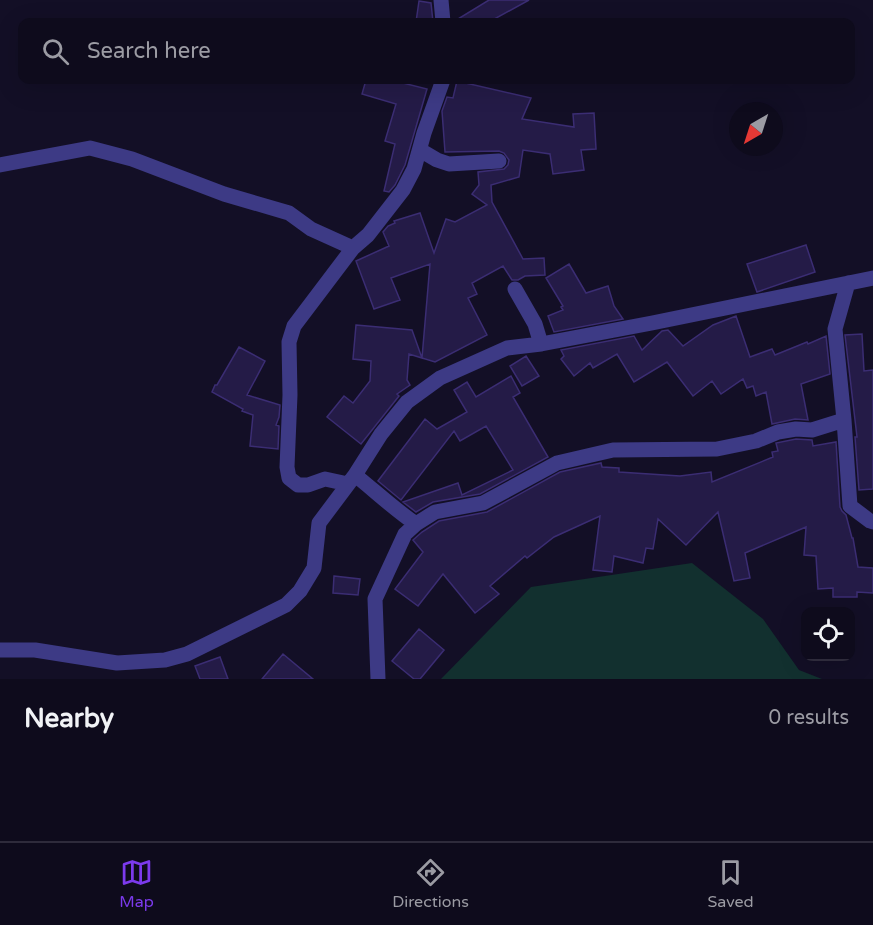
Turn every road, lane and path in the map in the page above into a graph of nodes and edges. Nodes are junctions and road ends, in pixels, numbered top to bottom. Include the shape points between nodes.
1 (441, 0) edge
2 (443, 18) edge
3 (442, 84) edge
4 (420, 150) junction
5 (499, 161) dead end
6 (0, 165) edge
7 (353, 248) junction
8 (873, 278) edge
9 (848, 283) junction
10 (515, 289) dead end
11 (542, 344) junction
12 (844, 420) junction
13 (351, 480) junction
14 (873, 522) edge
15 (416, 524) junction
16 (0, 650) edge
17 (378, 679) edge

1 - 2 street
3 - 4 street
4 - 5 street via 449,164
4 - 7 street via 403,190
6 - 7 street via 90,148 289,213 311,229
7 - 13 street via 294,326 289,342 286,467 298,485 325,479
8 - 9 street
9 - 11 street
9 - 12 street via 835,329
10 - 11 street
11 - 13 street via 507,348 440,378 407,402
12 - 14 street via 850,506
12 - 15 street via 717,449 613,450 557,463 483,503 435,512
13 - 15 street via 381,496
13 - 16 street via 319,523 314,568 300,591 286,605 187,654 165,660 117,663 34,650
15 - 17 street via 405,534 375,599

